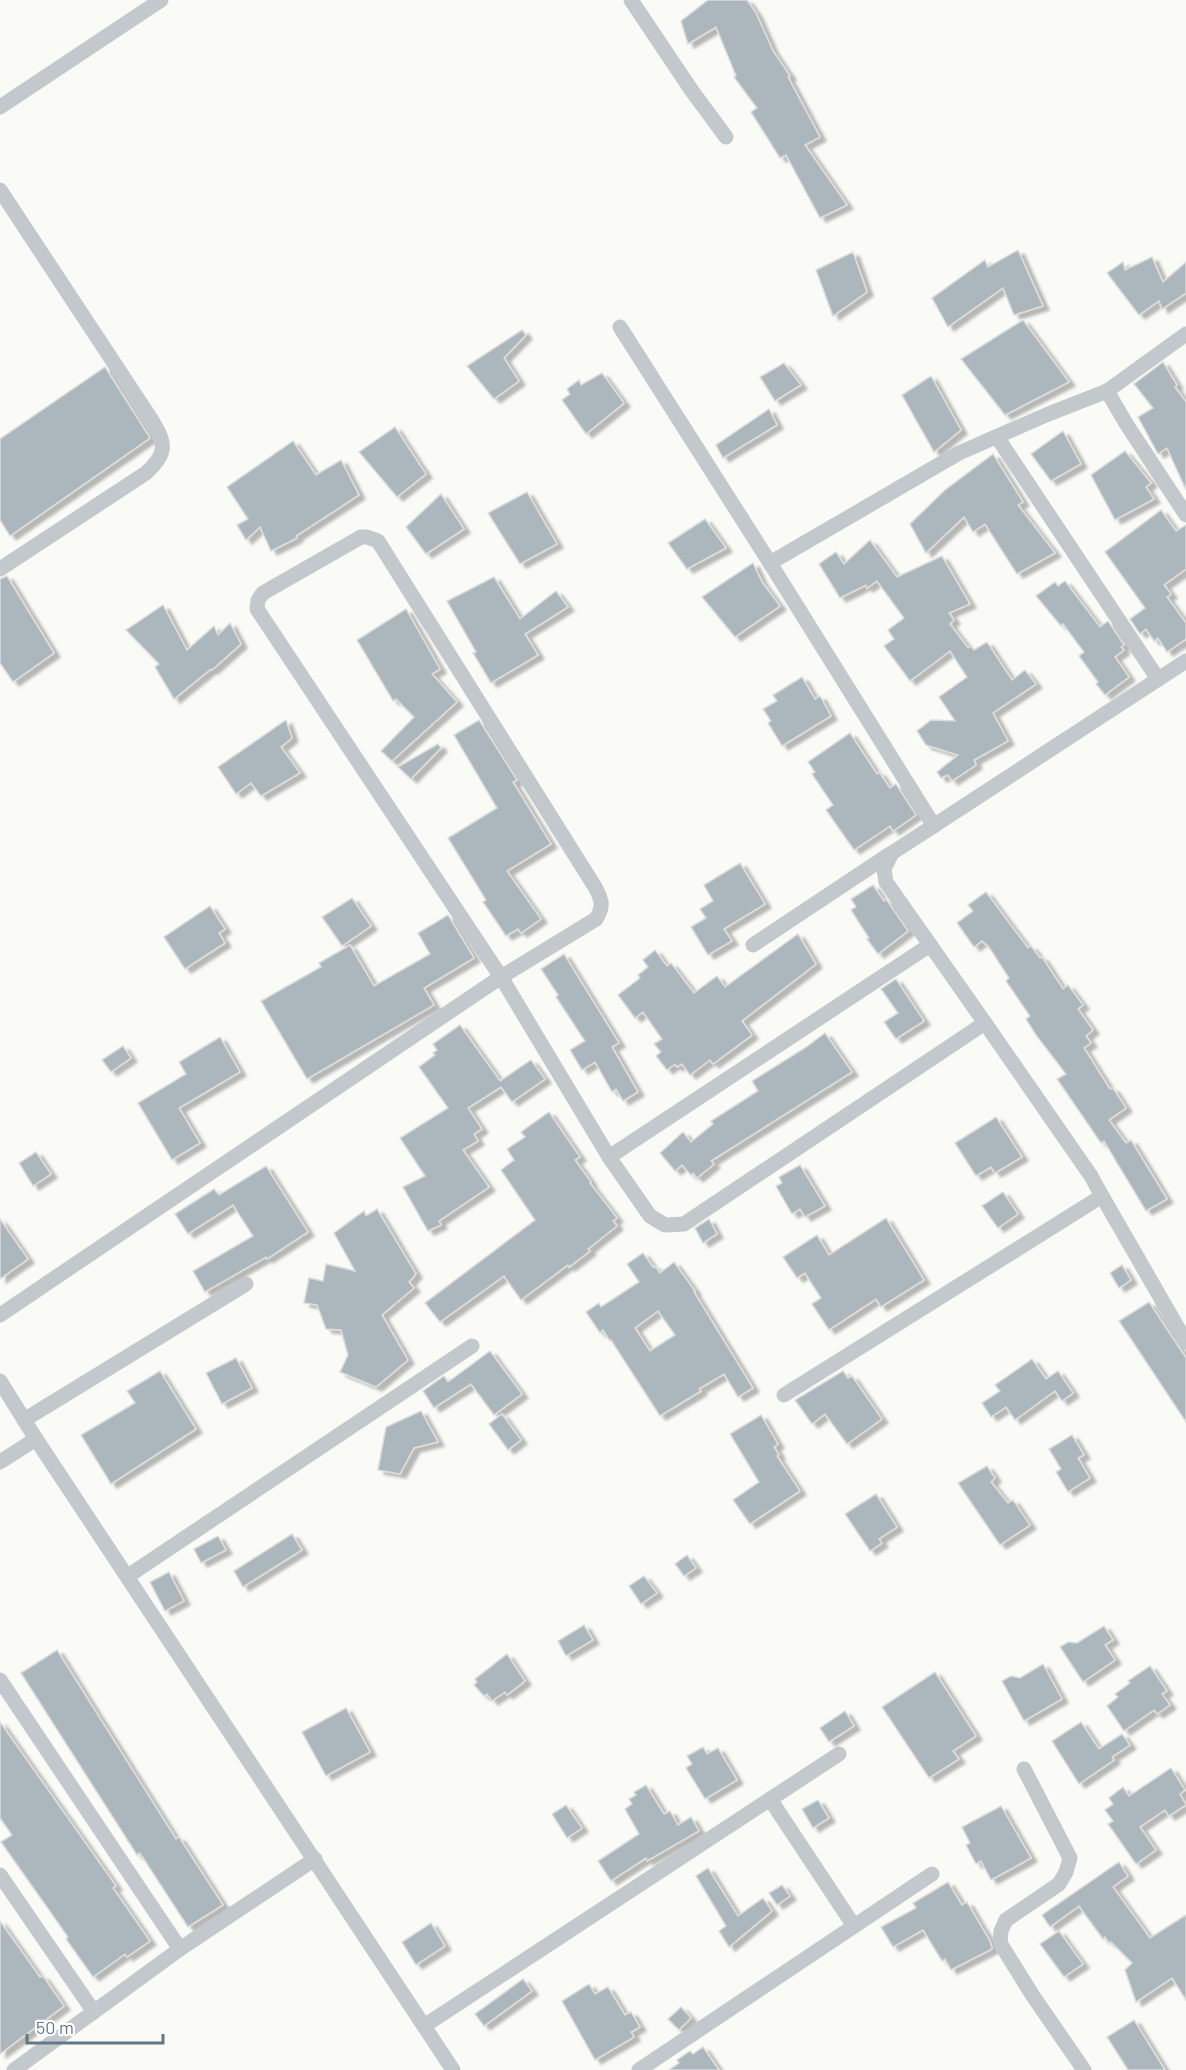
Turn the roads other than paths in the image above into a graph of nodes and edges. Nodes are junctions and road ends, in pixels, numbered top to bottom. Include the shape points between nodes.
1 (161, 0) edge
2 (631, 0) edge
3 (0, 107) edge
4 (726, 137) dead end
5 (0, 189) edge
6 (620, 327) dead end
7 (1186, 334) edge
8 (1107, 391) junction
9 (997, 436) junction
10 (1186, 515) edge
11 (770, 563) junction
12 (0, 569) edge
13 (1186, 661) edge
14 (1158, 679) junction
15 (934, 826) junction
16 (892, 853) junction
17 (753, 945) dead end
18 (930, 945) junction
19 (501, 977) junction
20 (985, 1023) junction
21 (609, 1157) junction
22 (1102, 1196) junction
23 (246, 1284) dead end
24 (0, 1315) edge
25 (1186, 1342) edge
26 (472, 1346) dead end
27 (0, 1381) edge
28 (784, 1395) dead end
29 (24, 1420) junction
30 (36, 1438) junction
31 (0, 1462) edge
32 (128, 1576) junction
33 (0, 1680) edge
34 (839, 1754) dead end
35 (1024, 1769) dead end
36 (770, 1799) junction
37 (315, 1859) junction
38 (932, 1874) dead end
39 (0, 1875) edge
40 (854, 1926) junction
41 (180, 1949) junction
42 (94, 2012) junction
43 (424, 2026) junction
44 (14, 2070) edge
45 (453, 2070) edge
46 (639, 2070) edge
47 (1084, 2070) edge

1 - 3 street
2 - 4 street
5 - 12 street via 161,436 163,450 158,462 146,473
6 - 11 street
7 - 8 street
8 - 9 street
8 - 10 street
9 - 11 street via 958,453
9 - 14 street
11 - 15 street
13 - 14 street
14 - 15 street
15 - 16 street
16 - 17 street
16 - 18 street via 884,869 886,882
18 - 20 street
18 - 21 street
19 - 19 street via 596,919 602,900 378,541 361,537 263,593 257,609
19 - 21 street
19 - 24 street
20 - 21 street via 684,1224 665,1225 650,1216
20 - 22 street
22 - 25 street
22 - 28 street
23 - 29 street
26 - 32 street
27 - 29 street
29 - 30 street
30 - 31 street
30 - 32 street
32 - 37 street
33 - 41 street
34 - 36 street
35 - 47 street via 1070,1858 1059,1884 1006,1920 1000,1943
36 - 40 street
36 - 43 street
37 - 41 street
37 - 43 street
38 - 40 street
39 - 42 street
40 - 46 street
41 - 42 street
42 - 44 street
43 - 45 street

